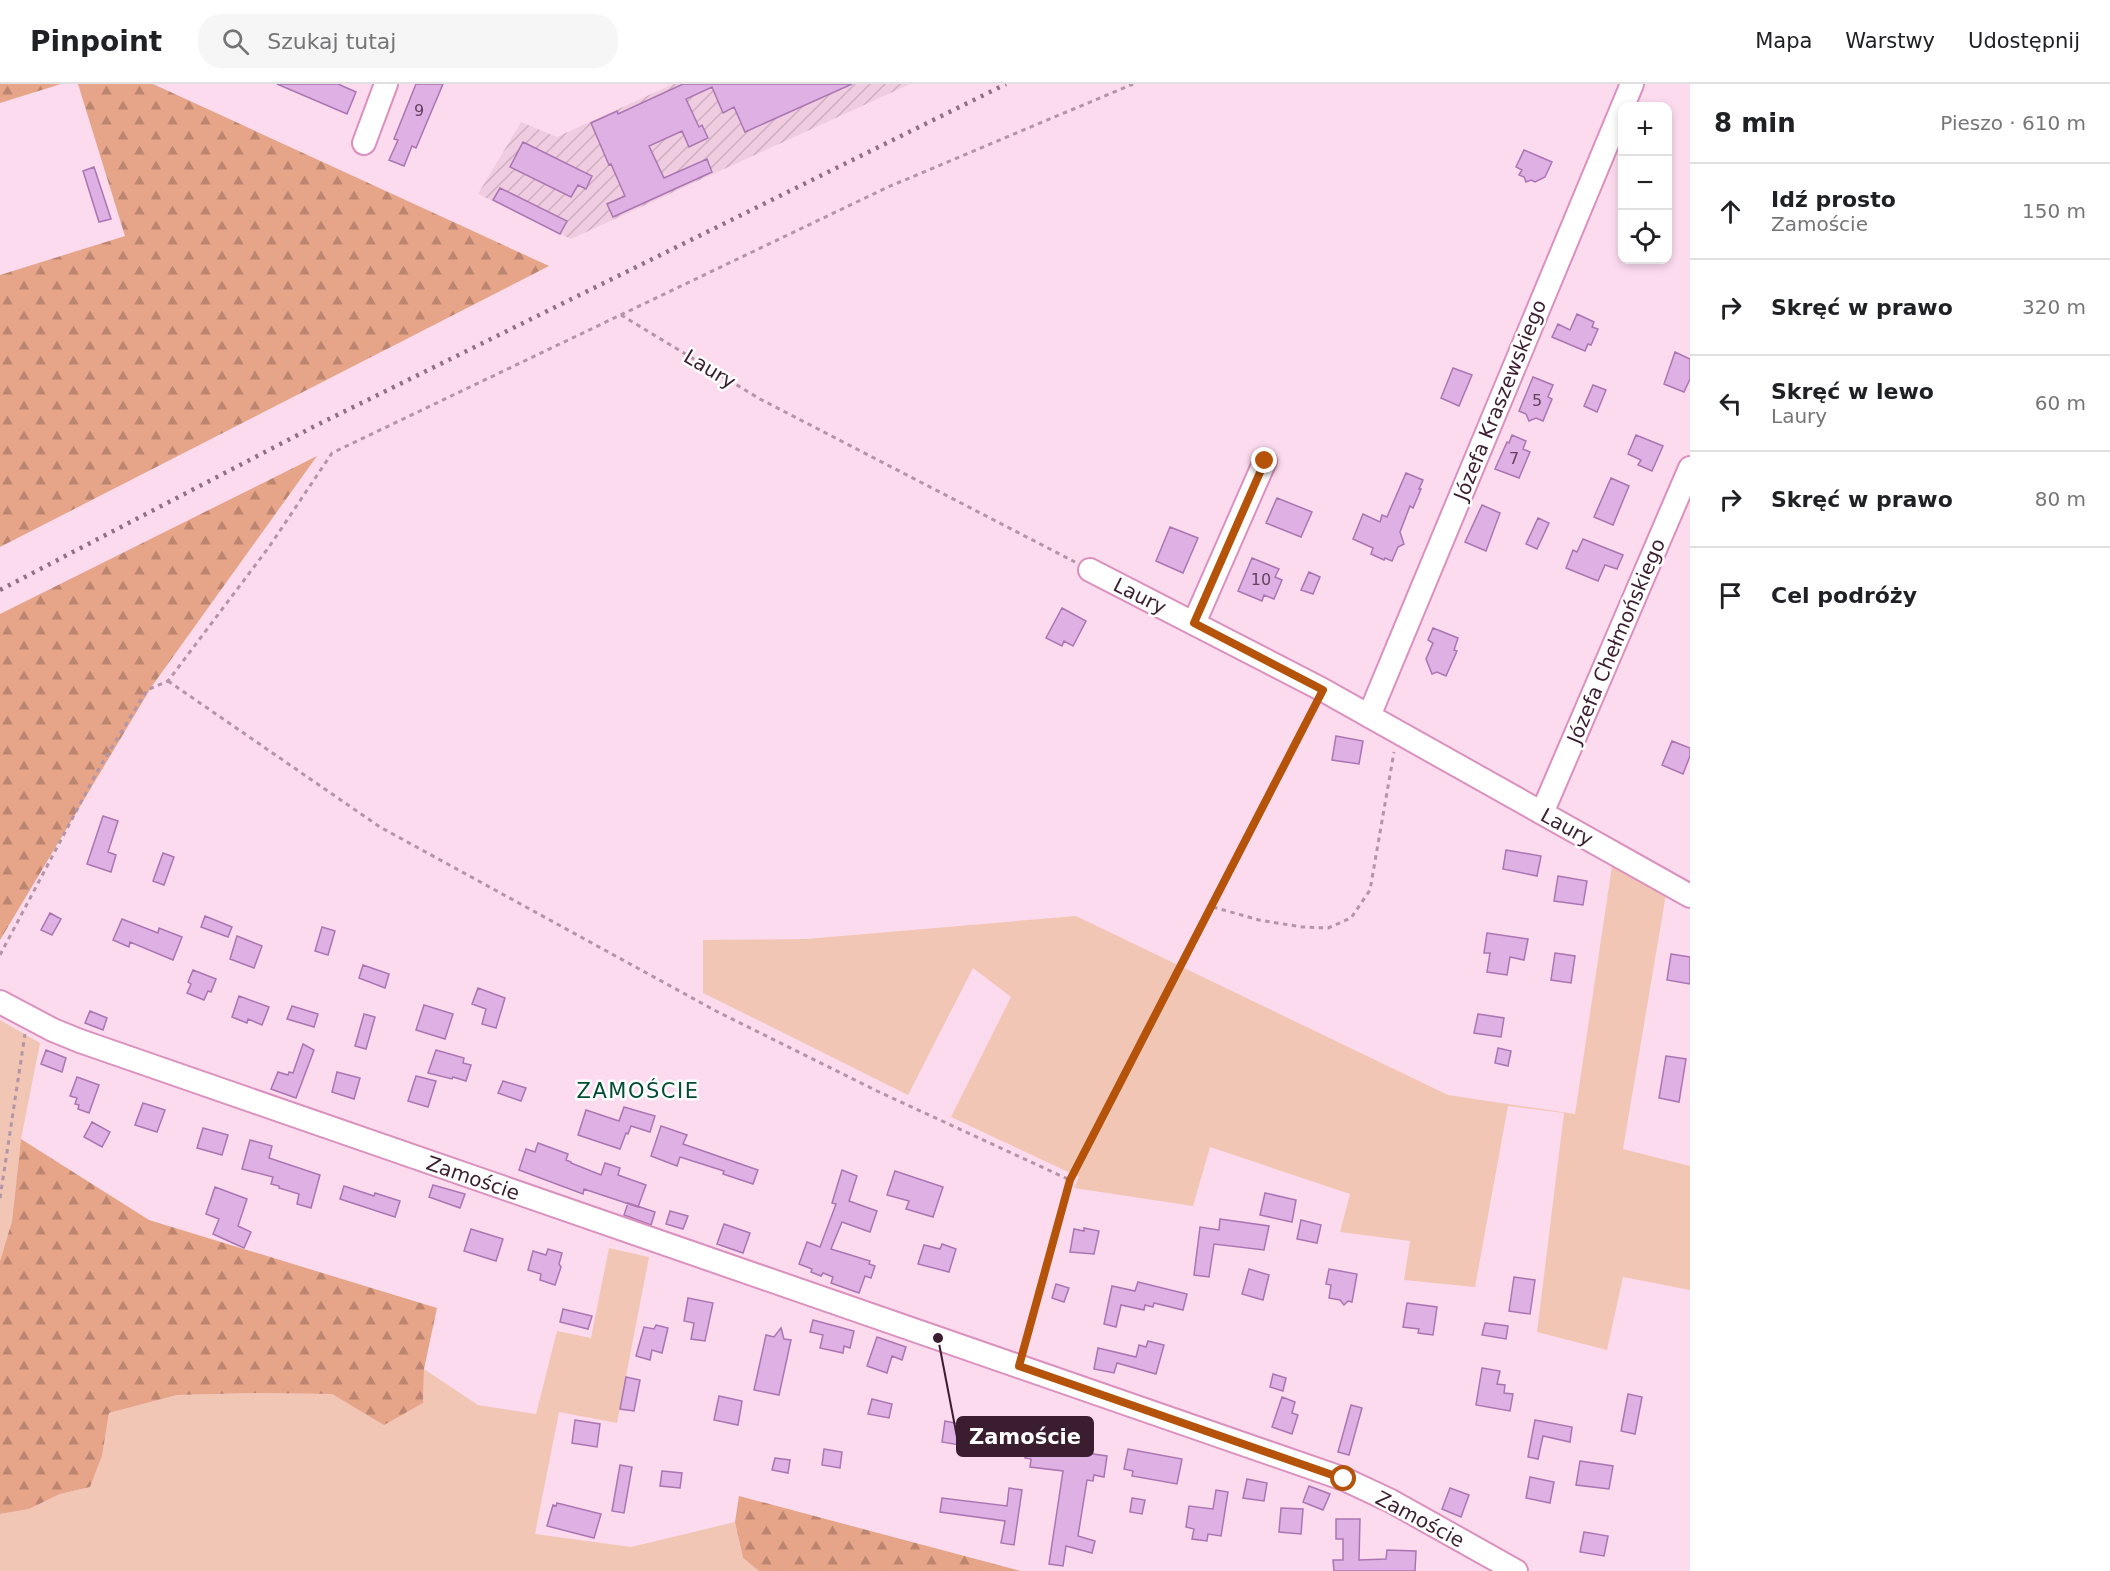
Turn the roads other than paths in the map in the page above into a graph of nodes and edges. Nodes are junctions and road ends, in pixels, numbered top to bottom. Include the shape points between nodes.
1 (386, 84) edge
2 (1632, 84) edge
3 (363, 143) dead end
4 (1265, 461) dead end
5 (1690, 468) edge
6 (1090, 570) road end
7 (1194, 623) junction
8 (1369, 716) junction
9 (1542, 813) junction
10 (1690, 896) edge
11 (0, 1002) edge
12 (1516, 1571) edge

1 - 3 street
2 - 8 street, Józefa Kraszewskiego
4 - 7 street
5 - 9 street, Józefa Chełmońskiego
6 - 7 street, Laury
7 - 8 street, Laury
8 - 9 street, Laury
9 - 10 street, Laury
11 - 12 street, Zamoście via 80,1041 1344,1479

